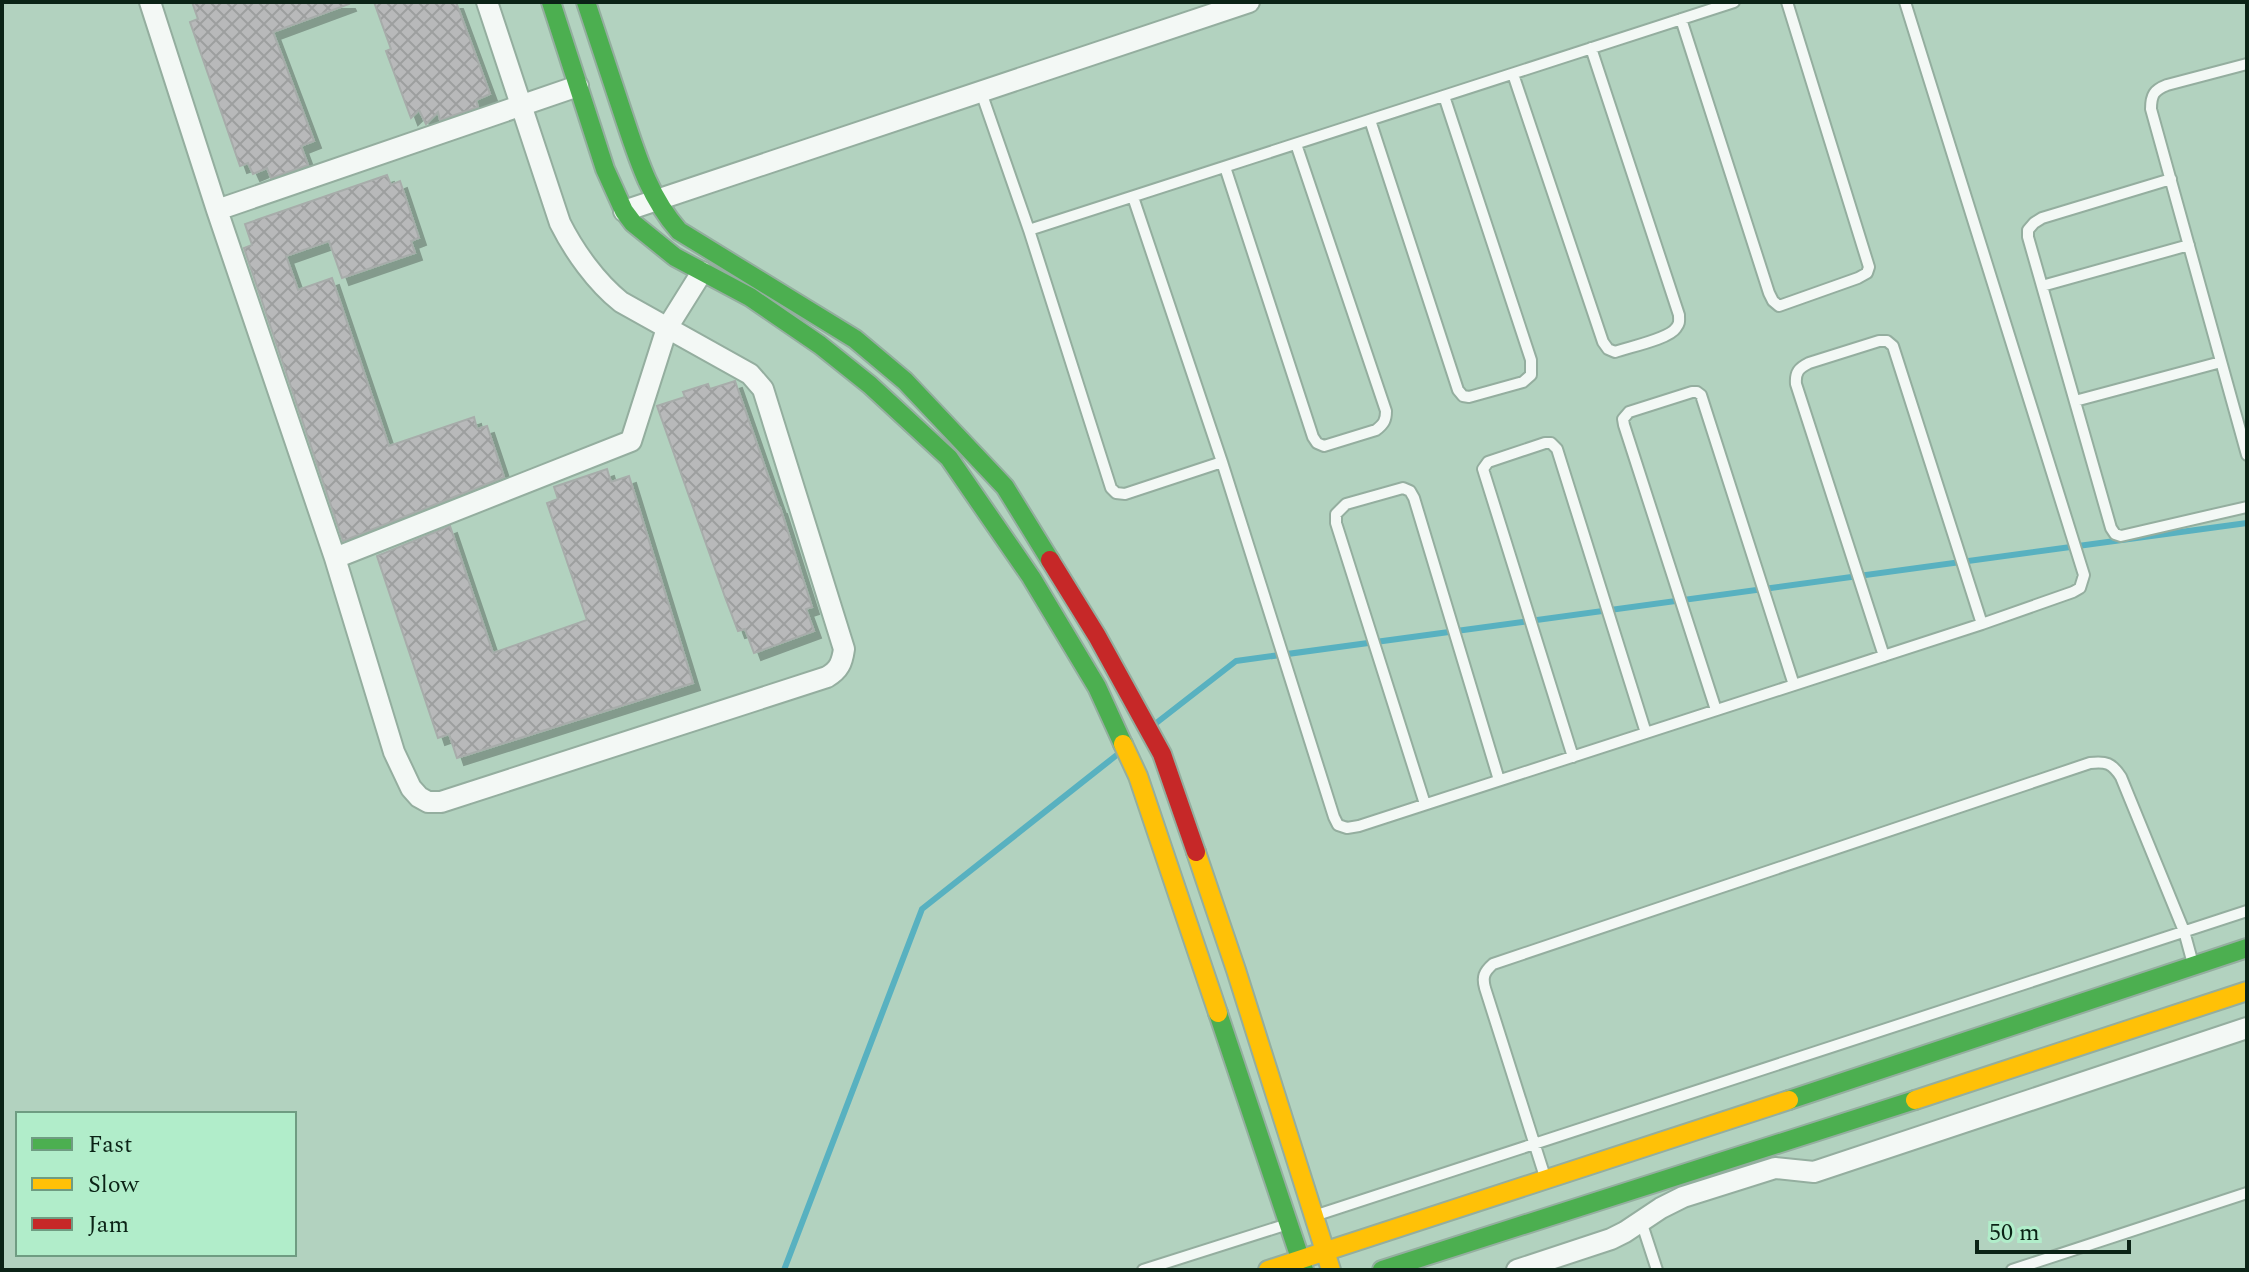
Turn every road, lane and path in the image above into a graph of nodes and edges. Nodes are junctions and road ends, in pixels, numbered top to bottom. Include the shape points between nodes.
1 (150, 2) edge
2 (487, 2) edge
3 (551, 2) edge
4 (586, 2) edge
5 (1734, 2) edge
6 (1787, 2) edge
7 (1905, 2) edge
8 (1243, 3) edge
9 (1681, 19) junction
10 (1591, 48) junction
11 (2247, 64) edge
12 (1513, 74) junction
13 (578, 86) junction
14 (981, 92) junction
15 (1444, 96) junction
16 (520, 106) junction
17 (1370, 120) junction
18 (1296, 144) junction
19 (1225, 167) junction
20 (2171, 179) junction
21 (1133, 197) junction
22 (655, 201) junction
23 (217, 210) junction
24 (624, 211) junction
25 (1029, 230) junction
26 (2189, 245) junction
27 (702, 272) junction
28 (2042, 286) junction
29 (667, 328) junction
30 (2221, 362) junction
31 (2075, 401) junction
32 (2247, 455) edge
33 (1222, 462) junction
34 (2247, 507) edge
35 (335, 558) junction
36 (1982, 624) junction
37 (1884, 656) junction
38 (1794, 685) junction
39 (1716, 710) junction
40 (1646, 733) junction
41 (1573, 757) junction
42 (1499, 780) junction
43 (1425, 804) junction
44 (2247, 911) edge
45 (2184, 931) junction
46 (2247, 948) edge
47 (2194, 965) junction
48 (2247, 991) edge
49 (2247, 1028) edge
50 (1535, 1143) junction
51 (1546, 1179) junction
52 (2247, 1193) edge
53 (1314, 1216) junction
54 (1641, 1221) junction
55 (1290, 1223) junction
56 (1325, 1251) junction
57 (1302, 1265) edge
58 (1143, 1270) edge
59 (1268, 1270) edge
60 (1331, 1270) edge
61 (1382, 1270) edge
62 (1517, 1270) edge
63 (1657, 1270) edge
64 (2012, 1270) edge

1 - 23 street
2 - 16 street
3 - 13 street
4 - 22 street
5 - 9 lane
6 - 9 lane via 1869,267 1858,278 1779,306 1769,293
7 - 36 lane via 2084,575 2073,592
8 - 14 street
9 - 10 lane
10 - 12 lane
10 - 12 lane via 1679,315 1679,324 1667,335 1615,352 1603,342
11 - 20 lane via 2158,88 2151,97
12 - 15 lane
13 - 16 street
13 - 24 street
14 - 22 street
14 - 25 lane
15 - 17 lane
15 - 17 lane via 1531,360 1531,375 1523,382 1469,397 1458,390
16 - 23 street
16 - 29 street via 571,242 611,294
17 - 18 lane
18 - 19 lane
18 - 19 lane via 1386,411 1376,430 1324,446 1313,437
19 - 21 lane
20 - 26 lane
20 - 28 lane via 2034,223 2028,237
21 - 25 lane
21 - 33 lane
22 - 24 street
22 - 53 street via 679,231 855,339 896,372 1005,487 1093,628 1162,754
23 - 35 street
24 - 27 street via 655,242
25 - 33 lane via 1111,488 1125,494
26 - 28 lane
26 - 30 lane
27 - 29 street
27 - 55 street via 750,297 827,350 949,458 1031,577 1097,687 1129,757
28 - 31 lane
29 - 35 street via 631,441
29 - 35 street via 750,374 763,389 844,649 837,671 428,802 411,788 394,752
30 - 31 lane
30 - 32 lane
31 - 34 lane via 2115,534
33 - 43 lane via 1338,825 1347,828
36 - 37 lane
36 - 37 lane via 1893,346 1879,341 1809,363 1795,375 1796,384
37 - 38 lane
38 - 39 lane
38 - 39 lane via 1701,395 1692,392 1641,408 1625,415 1624,425
39 - 40 lane
40 - 41 lane
40 - 41 lane via 1557,449 1545,443 1488,462 1483,469
41 - 42 lane
42 - 43 lane
42 - 43 lane via 1414,498 1403,488 1346,504 1336,514 1336,523
44 - 45 lane
45 - 47 lane
45 - 50 lane
45 - 50 lane via 2121,777 2105,761 2090,763 1493,964 1482,978
46 - 47 street
47 - 51 street
48 - 61 street
49 - 54 street via 1814,1172 1763,1171 1683,1197
50 - 51 lane
50 - 53 lane
51 - 56 street
52 - 64 lane
53 - 55 lane
53 - 56 street
54 - 62 street via 1611,1239
54 - 63 lane
55 - 57 street
55 - 58 lane
56 - 57 street
56 - 60 street
57 - 59 street

